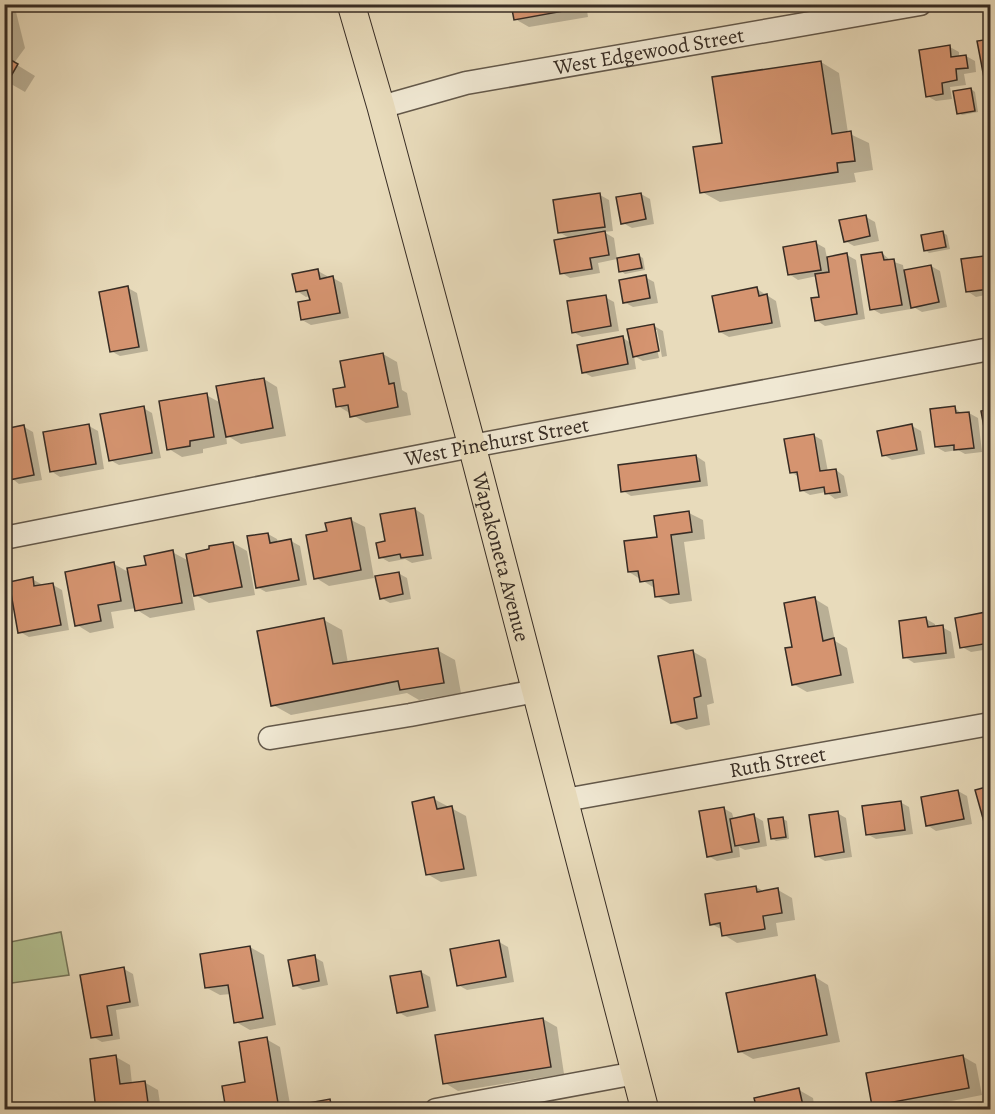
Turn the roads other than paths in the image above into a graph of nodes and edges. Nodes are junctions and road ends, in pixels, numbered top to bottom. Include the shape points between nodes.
1 (351, 4) edge
2 (920, 4) edge
3 (381, 107) junction
4 (990, 349) edge
5 (472, 446) junction
6 (4, 538) edge
7 (536, 691) junction
8 (990, 724) edge
9 (270, 738) dead end
10 (565, 800) junction
11 (636, 1073) junction
12 (436, 1110) edge
13 (645, 1110) edge

1 - 3 main road, Wapakoneta Avenue
2 - 3 street, West Edgewood Street via 466,83
3 - 5 main road, Wapakoneta Avenue
4 - 5 street, West Pinehurst Street
5 - 6 street, West Pinehurst Street
5 - 7 main road, Wapakoneta Avenue
7 - 9 street
7 - 10 main road, Wapakoneta Avenue
8 - 10 street, Ruth Street
10 - 11 main road, Wapakoneta Avenue
11 - 12 street
11 - 13 main road, Wapakoneta Avenue

